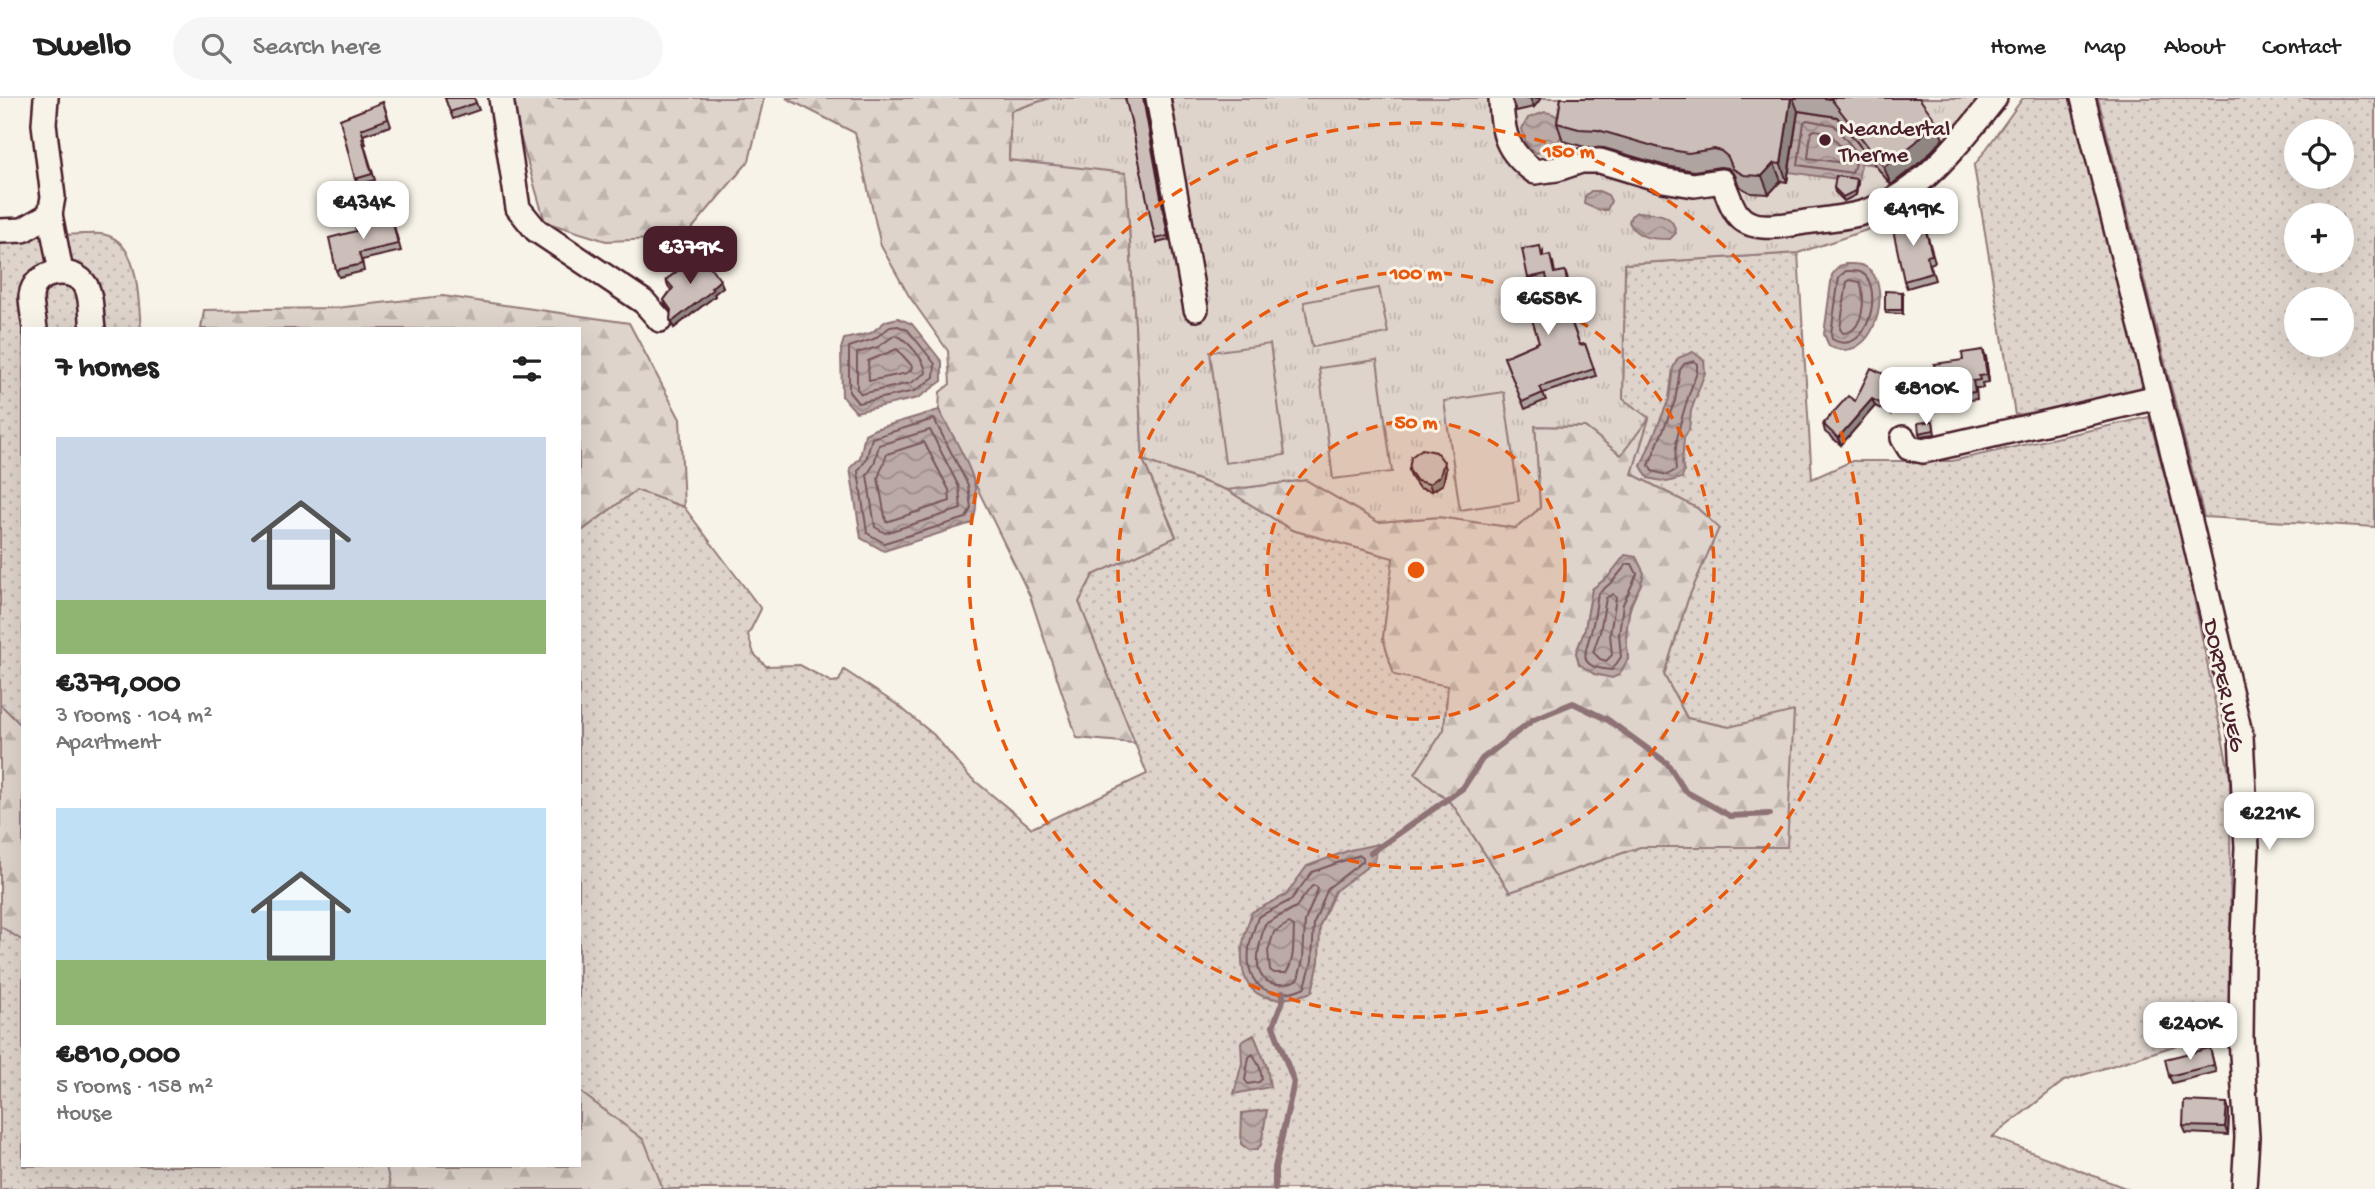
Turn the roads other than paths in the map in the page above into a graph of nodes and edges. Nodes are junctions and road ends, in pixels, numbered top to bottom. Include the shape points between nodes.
1 (46, 98) edge
2 (501, 98) edge
3 (1158, 98) edge
4 (1501, 98) edge
5 (1995, 98) edge
6 (2082, 98) edge
7 (50, 214) junction
8 (0, 231) edge
9 (61, 272) junction
10 (1196, 309) dead end
11 (660, 320) dead end
12 (35, 327) edge
13 (93, 327) edge
14 (2158, 397) junction
15 (1903, 438) dead end
16 (2244, 1189) edge

1 - 7 street via 44,124 53,197
2 - 11 street via 513,187 525,219 644,302
3 - 10 street
4 - 5 street via 1506,141 1518,160 1535,172 1590,161 1694,185 1723,181 1738,216 1772,227 1866,212 1894,200 1927,176
6 - 14 street, DORPER WEG
7 - 8 street via 23,230
7 - 9 street
9 - 12 street via 45,277 34,288
9 - 13 street via 76,277 88,289
14 - 15 street via 1923,451 1909,448
14 - 16 street, DORPER WEG via 2241,737 2247,846 2241,1038 2247,1137

